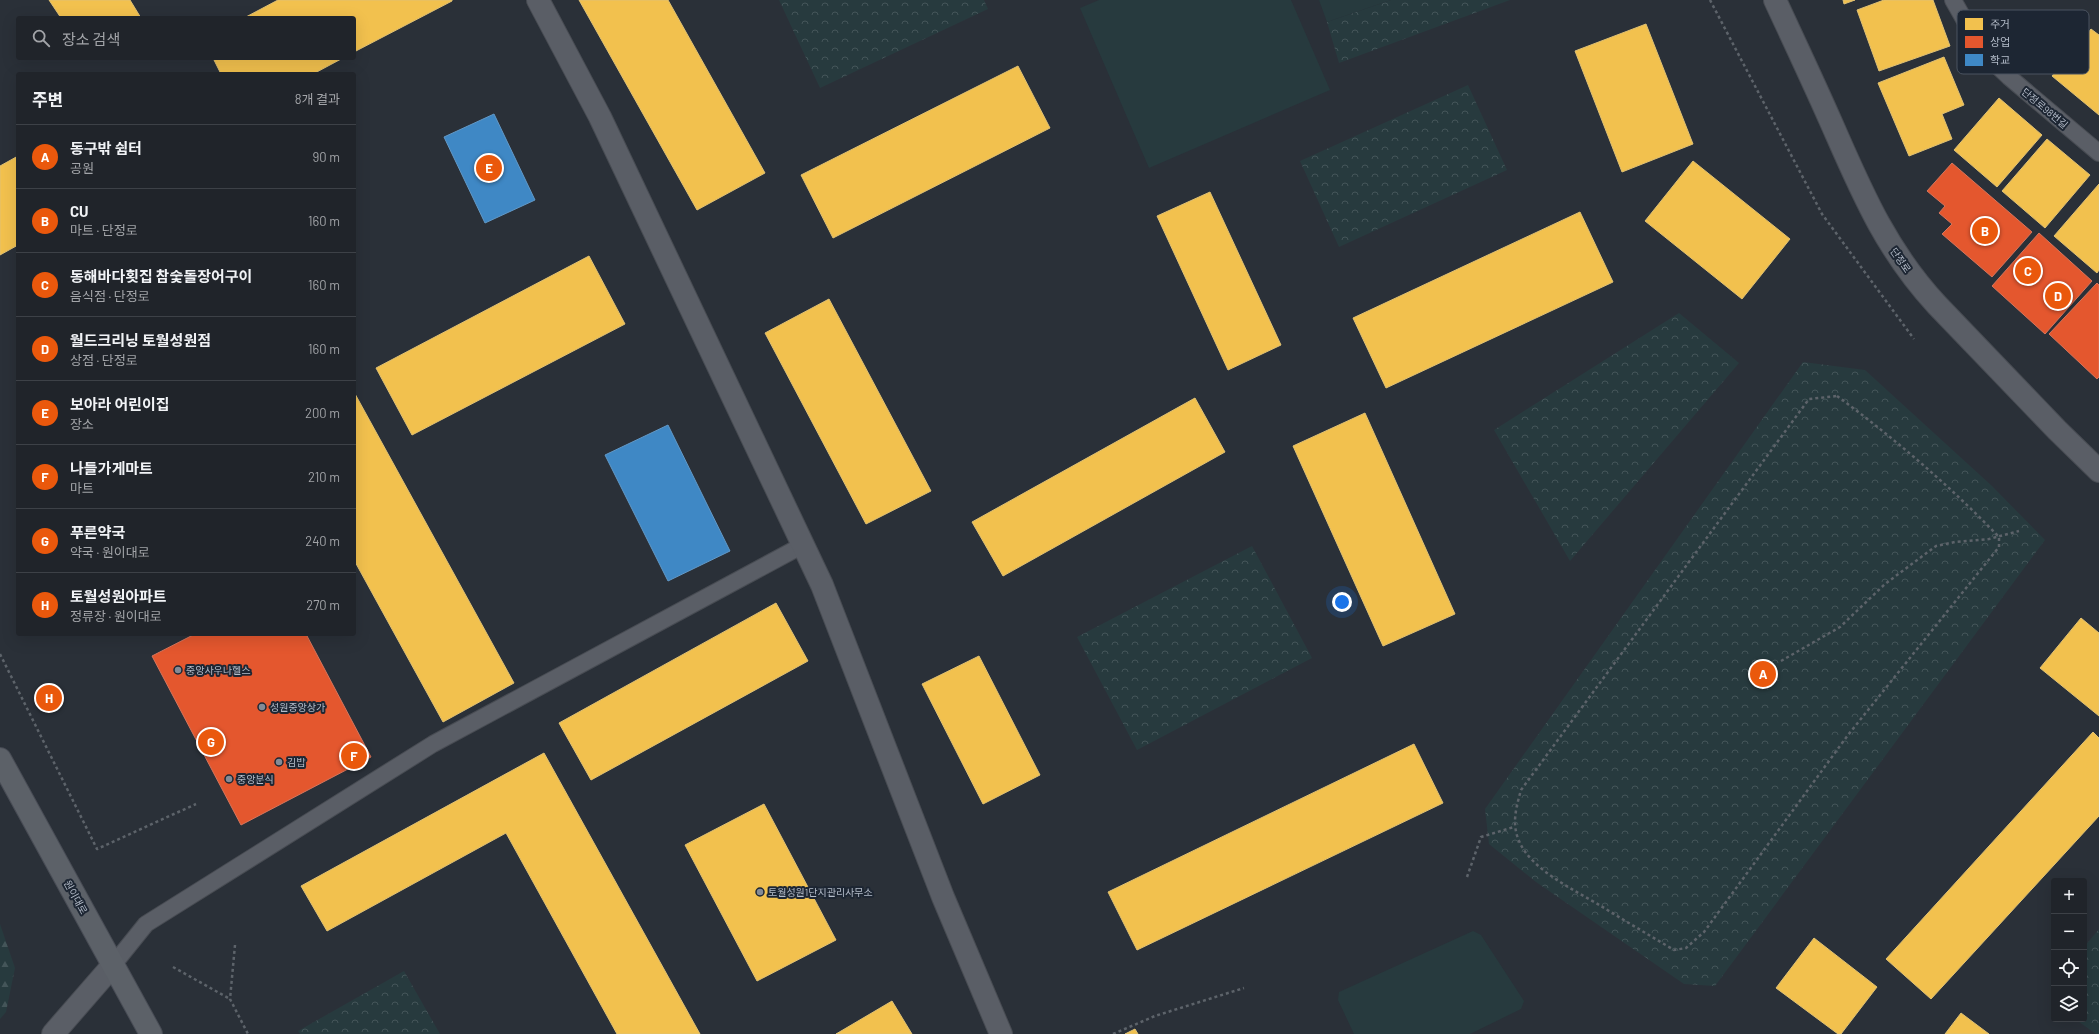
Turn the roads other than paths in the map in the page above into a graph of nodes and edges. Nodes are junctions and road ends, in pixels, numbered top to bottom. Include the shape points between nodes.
1 (538, 0) edge
2 (1775, 0) edge
3 (1953, 0) edge
4 (1959, 10) edge
5 (2006, 74) edge
6 (2099, 153) edge
7 (2099, 471) edge
8 (803, 545) junction
9 (0, 759) edge
10 (113, 965) junction
11 (53, 1034) edge
12 (152, 1034) edge
13 (1001, 1034) edge

1 - 8 street via 600,117
2 - 7 street, 단정로 via 1853,173 1893,251 1922,289
3 - 4 lane, 단정로98번길
5 - 6 lane, 단정로98번길
8 - 10 lane via 433,744 146,924
8 - 13 street via 828,600 943,897
9 - 10 main road, 원이대로
10 - 11 street
10 - 12 main road, 원이대로

